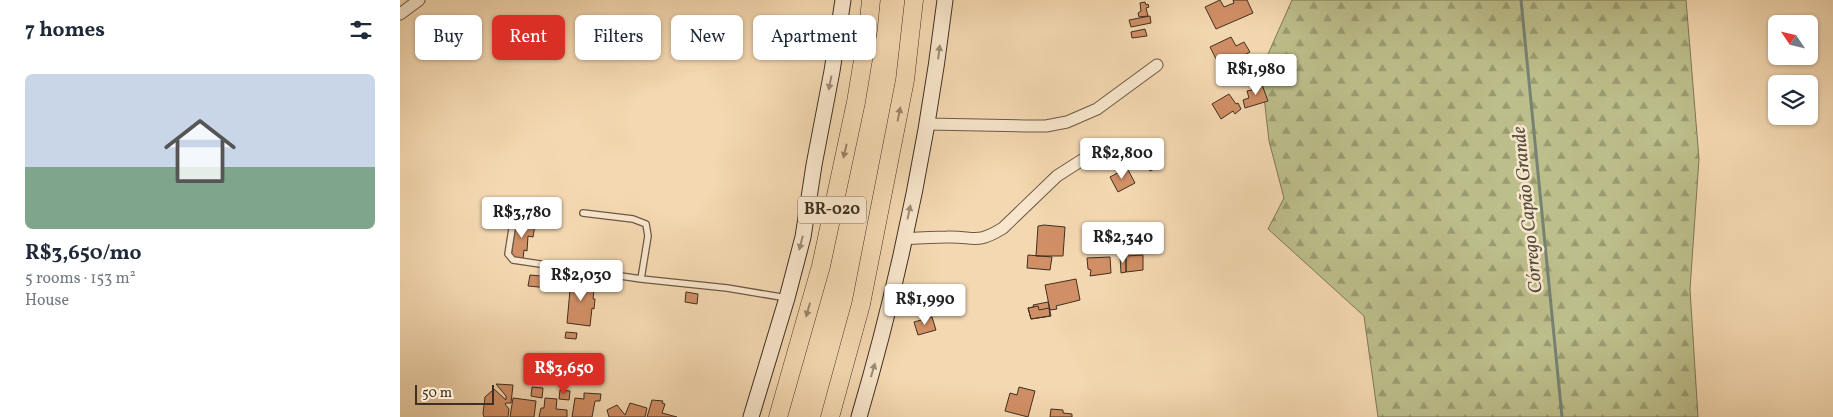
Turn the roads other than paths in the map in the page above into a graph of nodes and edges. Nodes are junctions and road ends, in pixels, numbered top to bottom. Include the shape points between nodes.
1 (419, 0) edge
2 (843, 0) edge
3 (871, 0) edge
4 (914, 0) edge
5 (945, 0) edge
6 (400, 14) edge
7 (1157, 65) dead end
8 (927, 124) junction
9 (1082, 160) dead end
10 (583, 213) dead end
11 (512, 229) dead end
12 (903, 239) junction
13 (641, 279) junction
14 (787, 298) junction
15 (751, 417) edge
16 (778, 417) edge
17 (830, 417) edge
18 (859, 417) edge

1 - 6 street
2 -> 14 main road via 803,236
3 -> 16 highway, BR-020 via 856,102 821,266
17 -> 4 highway, BR-020 via 860,304 905,80
8 -> 5 main road
7 - 8 street via 1097,109 1067,122 1046,126
12 -> 8 main road
9 - 12 street via 1058,176 993,234 975,240 949,236
10 - 13 lane via 633,219 646,224 648,236
11 - 13 lane via 508,254 513,260
18 -> 12 main road via 882,338
13 - 14 lane
14 - 15 main road

